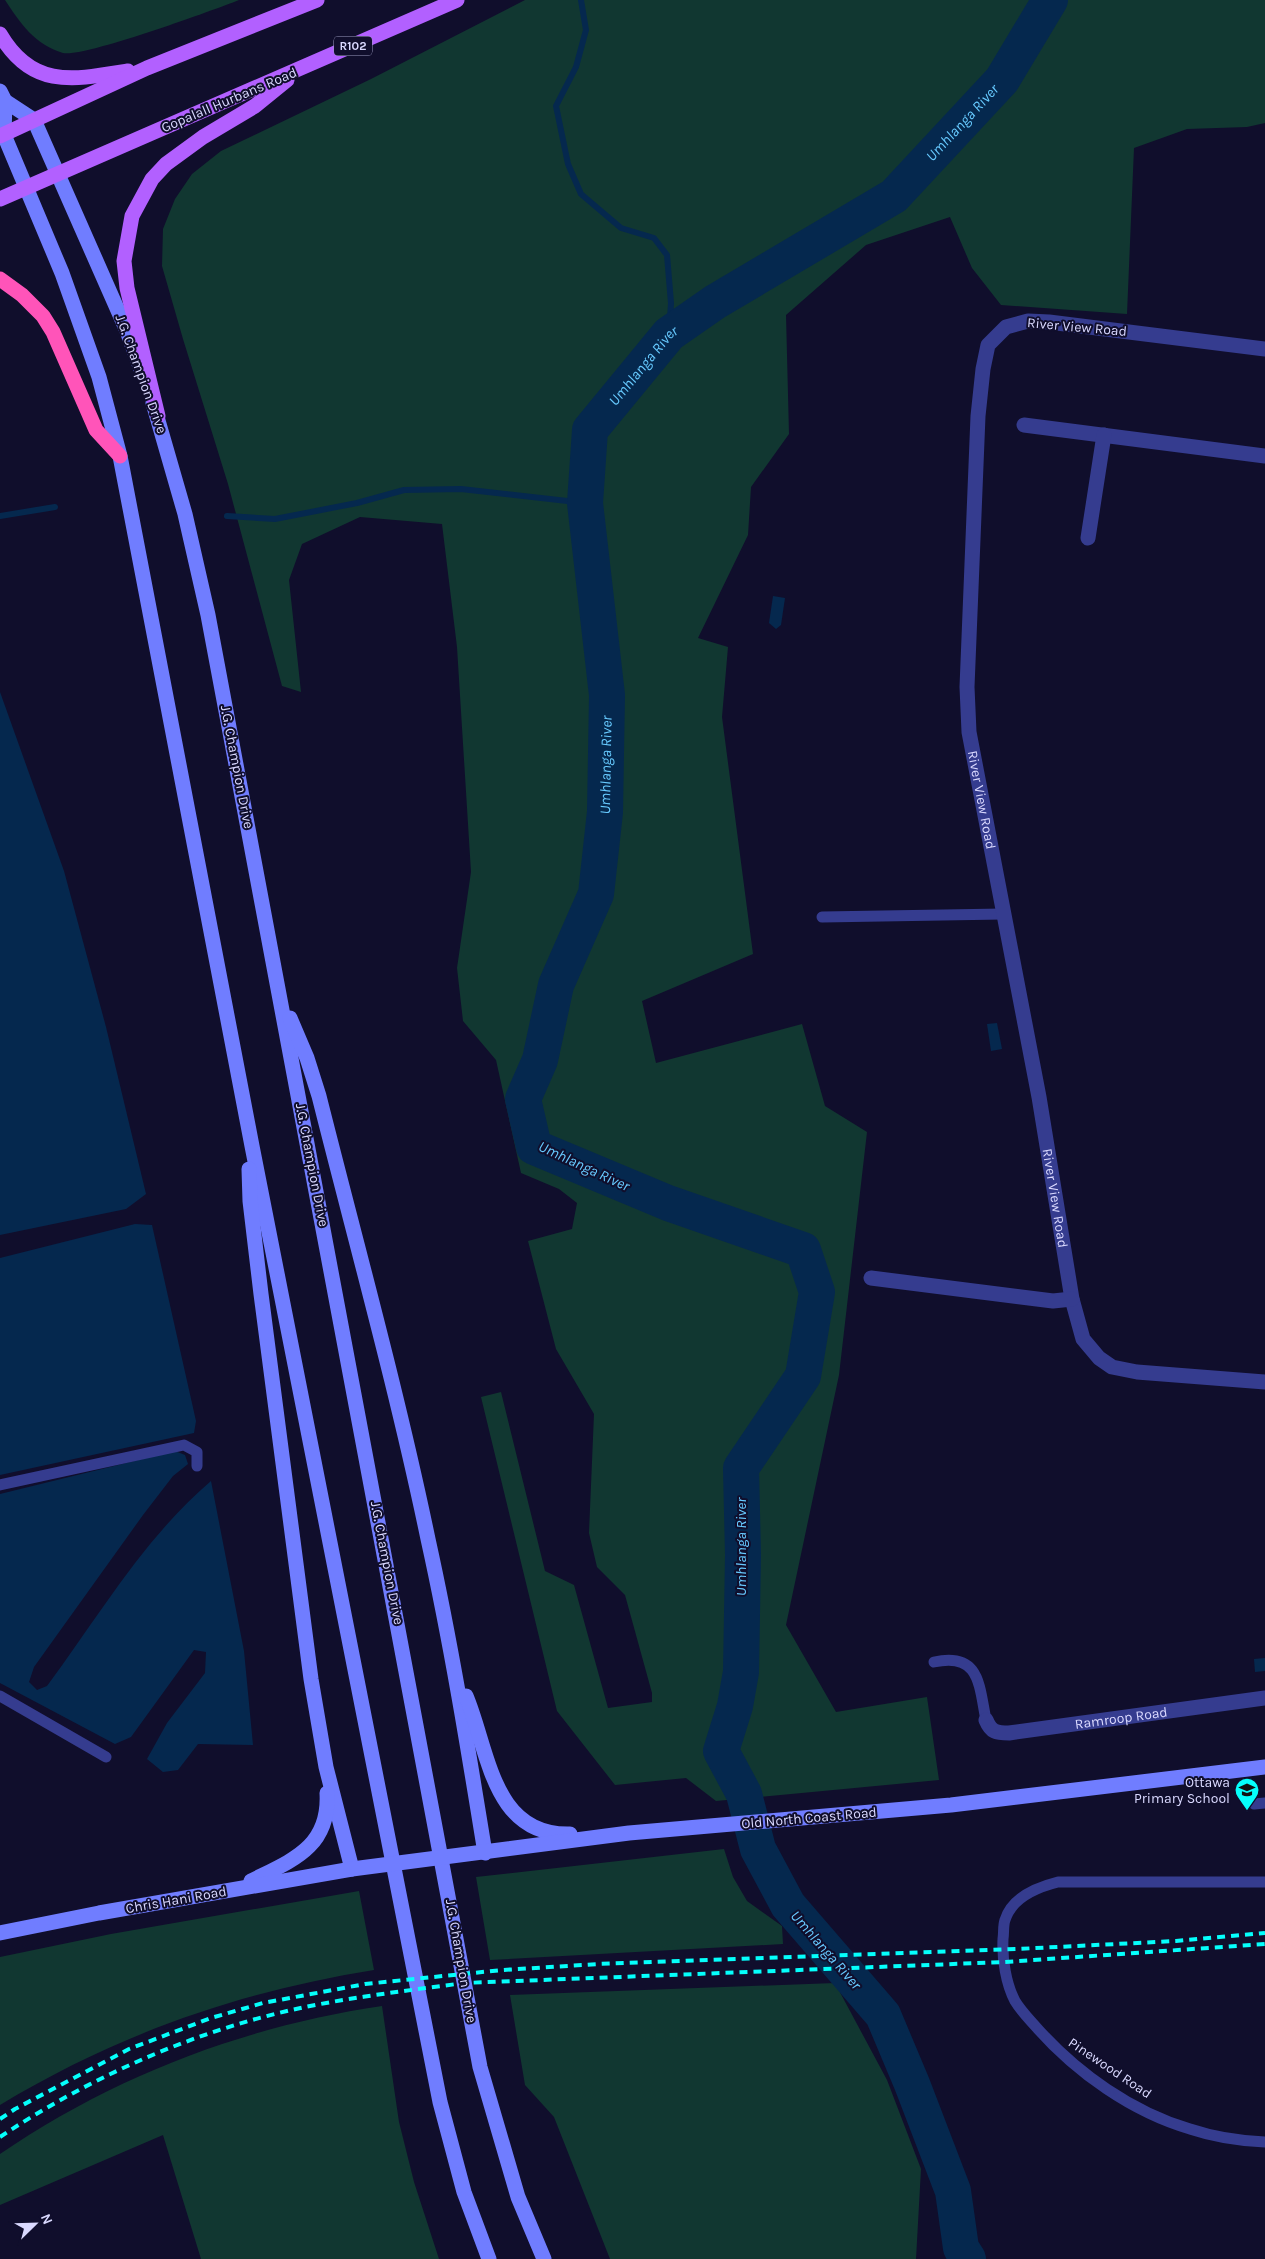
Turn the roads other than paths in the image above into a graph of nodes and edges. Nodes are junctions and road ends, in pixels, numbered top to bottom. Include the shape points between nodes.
1 (303, 0) edge
2 (317, 0) edge
3 (457, 0) edge
4 (284, 13) junction
5 (0, 34) edge
6 (148, 68) junction
7 (296, 72) junction
8 (3, 96) edge
9 (34, 120) junction
10 (2, 135) edge
11 (57, 173) junction
12 (27, 187) junction
13 (0, 199) edge
14 (0, 279) edge
15 (1265, 348) edge
16 (158, 416) junction
17 (1024, 425) dead end
18 (1104, 435) junction
19 (120, 456) junction
20 (1265, 456) edge
21 (1088, 538) dead end
22 (1004, 914) junction
23 (822, 917) dead end
24 (280, 996) junction
25 (252, 1146) junction
26 (871, 1278) dead end
27 (1072, 1299) junction
28 (1265, 1382) edge
29 (197, 1466) dead end
30 (0, 1485) edge
31 (934, 1662) dead end
32 (453, 1663) junction
33 (0, 1696) edge
34 (1265, 1698) edge
35 (986, 1720) joint
36 (106, 1758) dead end
37 (1265, 1767) edge
38 (326, 1768) junction
39 (629, 1833) junction
40 (485, 1853) junction
41 (352, 1869) junction
42 (1265, 1882) edge
43 (236, 1889) junction
44 (0, 1933) edge
45 (1265, 2142) edge
46 (489, 2259) edge
47 (544, 2259) edge

1 - 4 lane
2 - 4 main road
3 - 7 main road, Gopalall Hurbans Road / R102
4 - 6 main road
5 - 6 main road via 15,56 50,77 86,78
6 - 9 main road
7 - 11 main road, Gopalall Hurbans Road / R102
7 - 16 main road via 255,106 166,164 152,179 132,216 124,261 127,288
8 - 9 street
8 - 10 street
9 - 10 main road
9 - 11 street, J.G. Champion Drive
10 - 12 street
11 - 12 main road, Gopalall Hurbans Road / R102
11 - 16 street, J.G. Champion Drive via 127,332
12 - 13 main road, Gopalall Hurbans Road / R102
12 - 19 street via 99,377
14 - 19 highway via 43,316 96,430
15 - 22 street, River View Road via 1028,321 1006,328 988,345 978,416 967,717
16 - 24 street, J.G. Champion Drive via 208,615
17 - 18 street
18 - 20 street
18 - 21 street
19 - 25 street
22 - 23 lane
22 - 27 street, River View Road via 1039,1097
24 - 32 street via 307,1058 324,1115 408,1448
24 - 47 street, J.G. Champion Drive via 480,2067 518,2197
25 - 38 street via 250,1201 297,1580
25 - 46 street via 440,2102 464,2192
26 - 27 street via 1053,1301
27 - 28 street, River View Road via 1083,1340 1112,1367 1137,1372
29 - 30 lane via 197,1452 184,1445
31 - 35 lane via 951,1658 974,1670
32 - 39 street via 497,1785 517,1817 553,1834
32 - 40 street
33 - 36 lane
34 - 35 street, Ramroop Road via 1009,1734 996,1733
37 - 39 street, Old North Coast Road via 951,1805
38 - 41 street
38 - 43 street via 328,1803 324,1826 314,1844 282,1866
39 - 40 street, Old North Coast Road
40 - 41 street, Old North Coast Road
41 - 43 street, Chris Hani Road
42 - 45 lane, Pinewood Road via 1058,1882 1041,1886 1016,1903 1005,1919 1002,1950 1015,2002 1057,2050 1094,2078 1141,2109 1190,2129
43 - 44 street, Chris Hani Road

